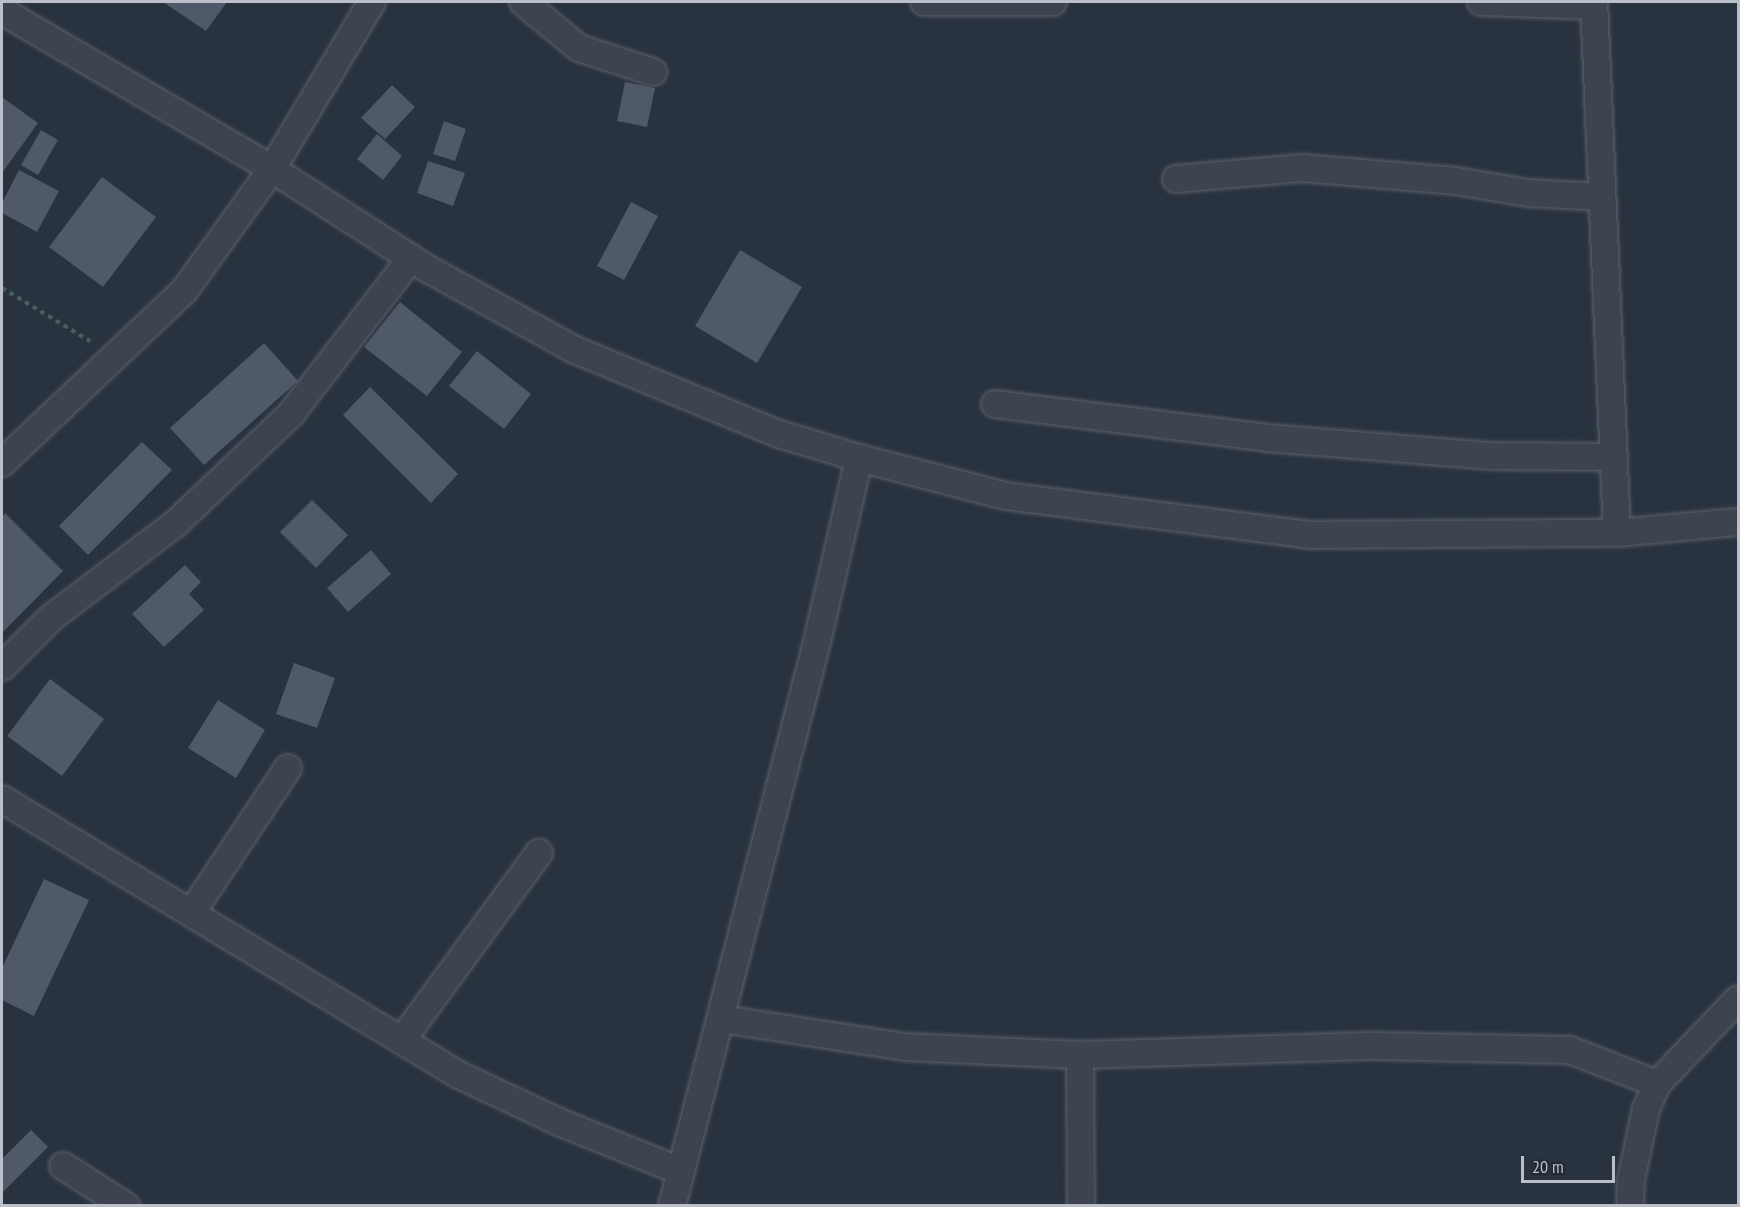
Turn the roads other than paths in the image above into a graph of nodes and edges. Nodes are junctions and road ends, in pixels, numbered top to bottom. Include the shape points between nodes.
1 (372, 2) edge
2 (523, 2) edge
3 (924, 2) edge
4 (1053, 2) edge
5 (1481, 2) edge
6 (1594, 4) edge
7 (2, 11) edge
8 (653, 72) dead end
9 (272, 169) junction
10 (1176, 179) dead end
11 (1602, 197) junction
12 (411, 258) junction
13 (995, 404) dead end
14 (1613, 457) junction
15 (859, 458) junction
16 (2, 463) edge
17 (1738, 522) edge
18 (1617, 533) junction
19 (2, 667) edge
20 (288, 768) dead end
21 (2, 799) edge
22 (538, 853) dead end
23 (192, 912) junction
24 (1738, 999) edge
25 (722, 1019) junction
26 (402, 1040) junction
27 (1080, 1055) junction
28 (1657, 1083) junction
29 (63, 1166) dead end
30 (680, 1171) junction
31 (126, 1206) edge
32 (672, 1206) edge
33 (1081, 1206) edge
34 (1630, 1206) edge

1 - 9 street
2 - 8 street via 579,48
3 - 4 street
5 - 6 street
6 - 11 street
7 - 9 street
9 - 12 street
9 - 16 street via 184,291
10 - 11 street via 1302,168 1456,181 1528,193
11 - 14 street
12 - 15 street via 575,351 779,434
12 - 19 street via 291,414 176,524 51,618
13 - 14 street via 1278,439 1492,456
14 - 18 street
15 - 18 street via 1006,496 1311,535
15 - 25 street
17 - 18 street
20 - 23 street
21 - 23 street
22 - 26 street
23 - 26 street
24 - 28 street
25 - 27 street via 905,1047
25 - 30 street
26 - 30 street via 499,1094
27 - 28 street via 1374,1046 1570,1050
27 - 33 street
28 - 34 street via 1646,1109 1631,1180
29 - 31 street
30 - 32 street

